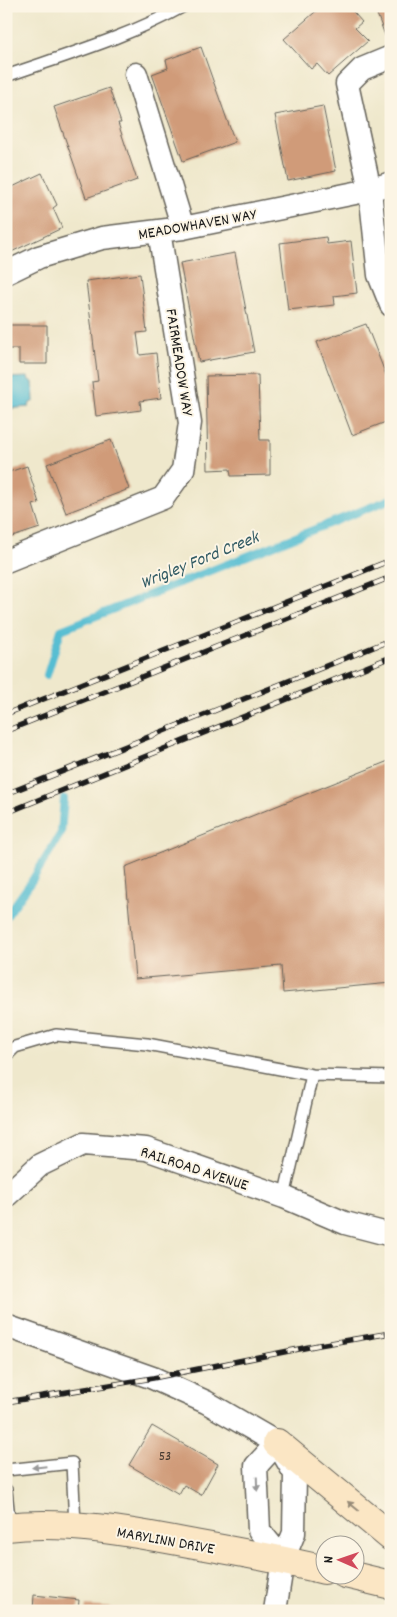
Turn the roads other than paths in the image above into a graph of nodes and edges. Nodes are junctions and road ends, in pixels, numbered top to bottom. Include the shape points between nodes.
1 (184, 6) edge
2 (391, 57) edge
3 (136, 74) dead end
4 (6, 76) edge
5 (380, 187) edge
6 (183, 228) junction
7 (159, 231) junction
8 (6, 273) edge
9 (391, 305) edge
10 (6, 561) edge
11 (6, 1056) edge
12 (312, 1075) junction
13 (391, 1077) edge
14 (6, 1196) edge
15 (284, 1197) junction
16 (391, 1236) edge
17 (6, 1326) edge
18 (277, 1443) junction
19 (6, 1470) edge
20 (6, 1490) edge
21 (75, 1525) junction
22 (8, 1527) edge
23 (391, 1537) edge
24 (283, 1560) junction
25 (314, 1568) edge
26 (364, 1579) edge
27 (391, 1585) edge
28 (275, 1611) edge

1 - 4 lane via 128,33
2 - 5 street via 362,69 347,84
3 - 6 street
5 - 6 street, MEADOWHAVEN WAY
5 - 9 street via 379,275
6 - 7 street, MEADOWHAVEN WAY
7 - 8 street, MEADOWHAVEN WAY via 102,238 39,257
7 - 10 street, FAIRMEADOW WAY via 190,423 183,470 163,498
11 - 12 lane via 15,1047 56,1035 147,1044
12 - 13 lane
12 - 15 lane
14 - 15 street, RAILROAD AVENUE via 40,1165 84,1144 146,1149
15 - 16 street, RAILROAD AVENUE via 345,1223
17 - 18 street via 153,1378 206,1402
23 -> 18 main road
18 - 24 street via 294,1474 294,1533
18 -> 24 street via 256,1466 259,1530
21 -> 19 lane via 72,1463
20 - 22 lane
21 - 22 main road, MARYLINN DRIVE
21 - 24 main road, MARYLINN DRIVE
24 - 25 main road, MARYLINN DRIVE
24 - 28 street
26 - 27 main road

